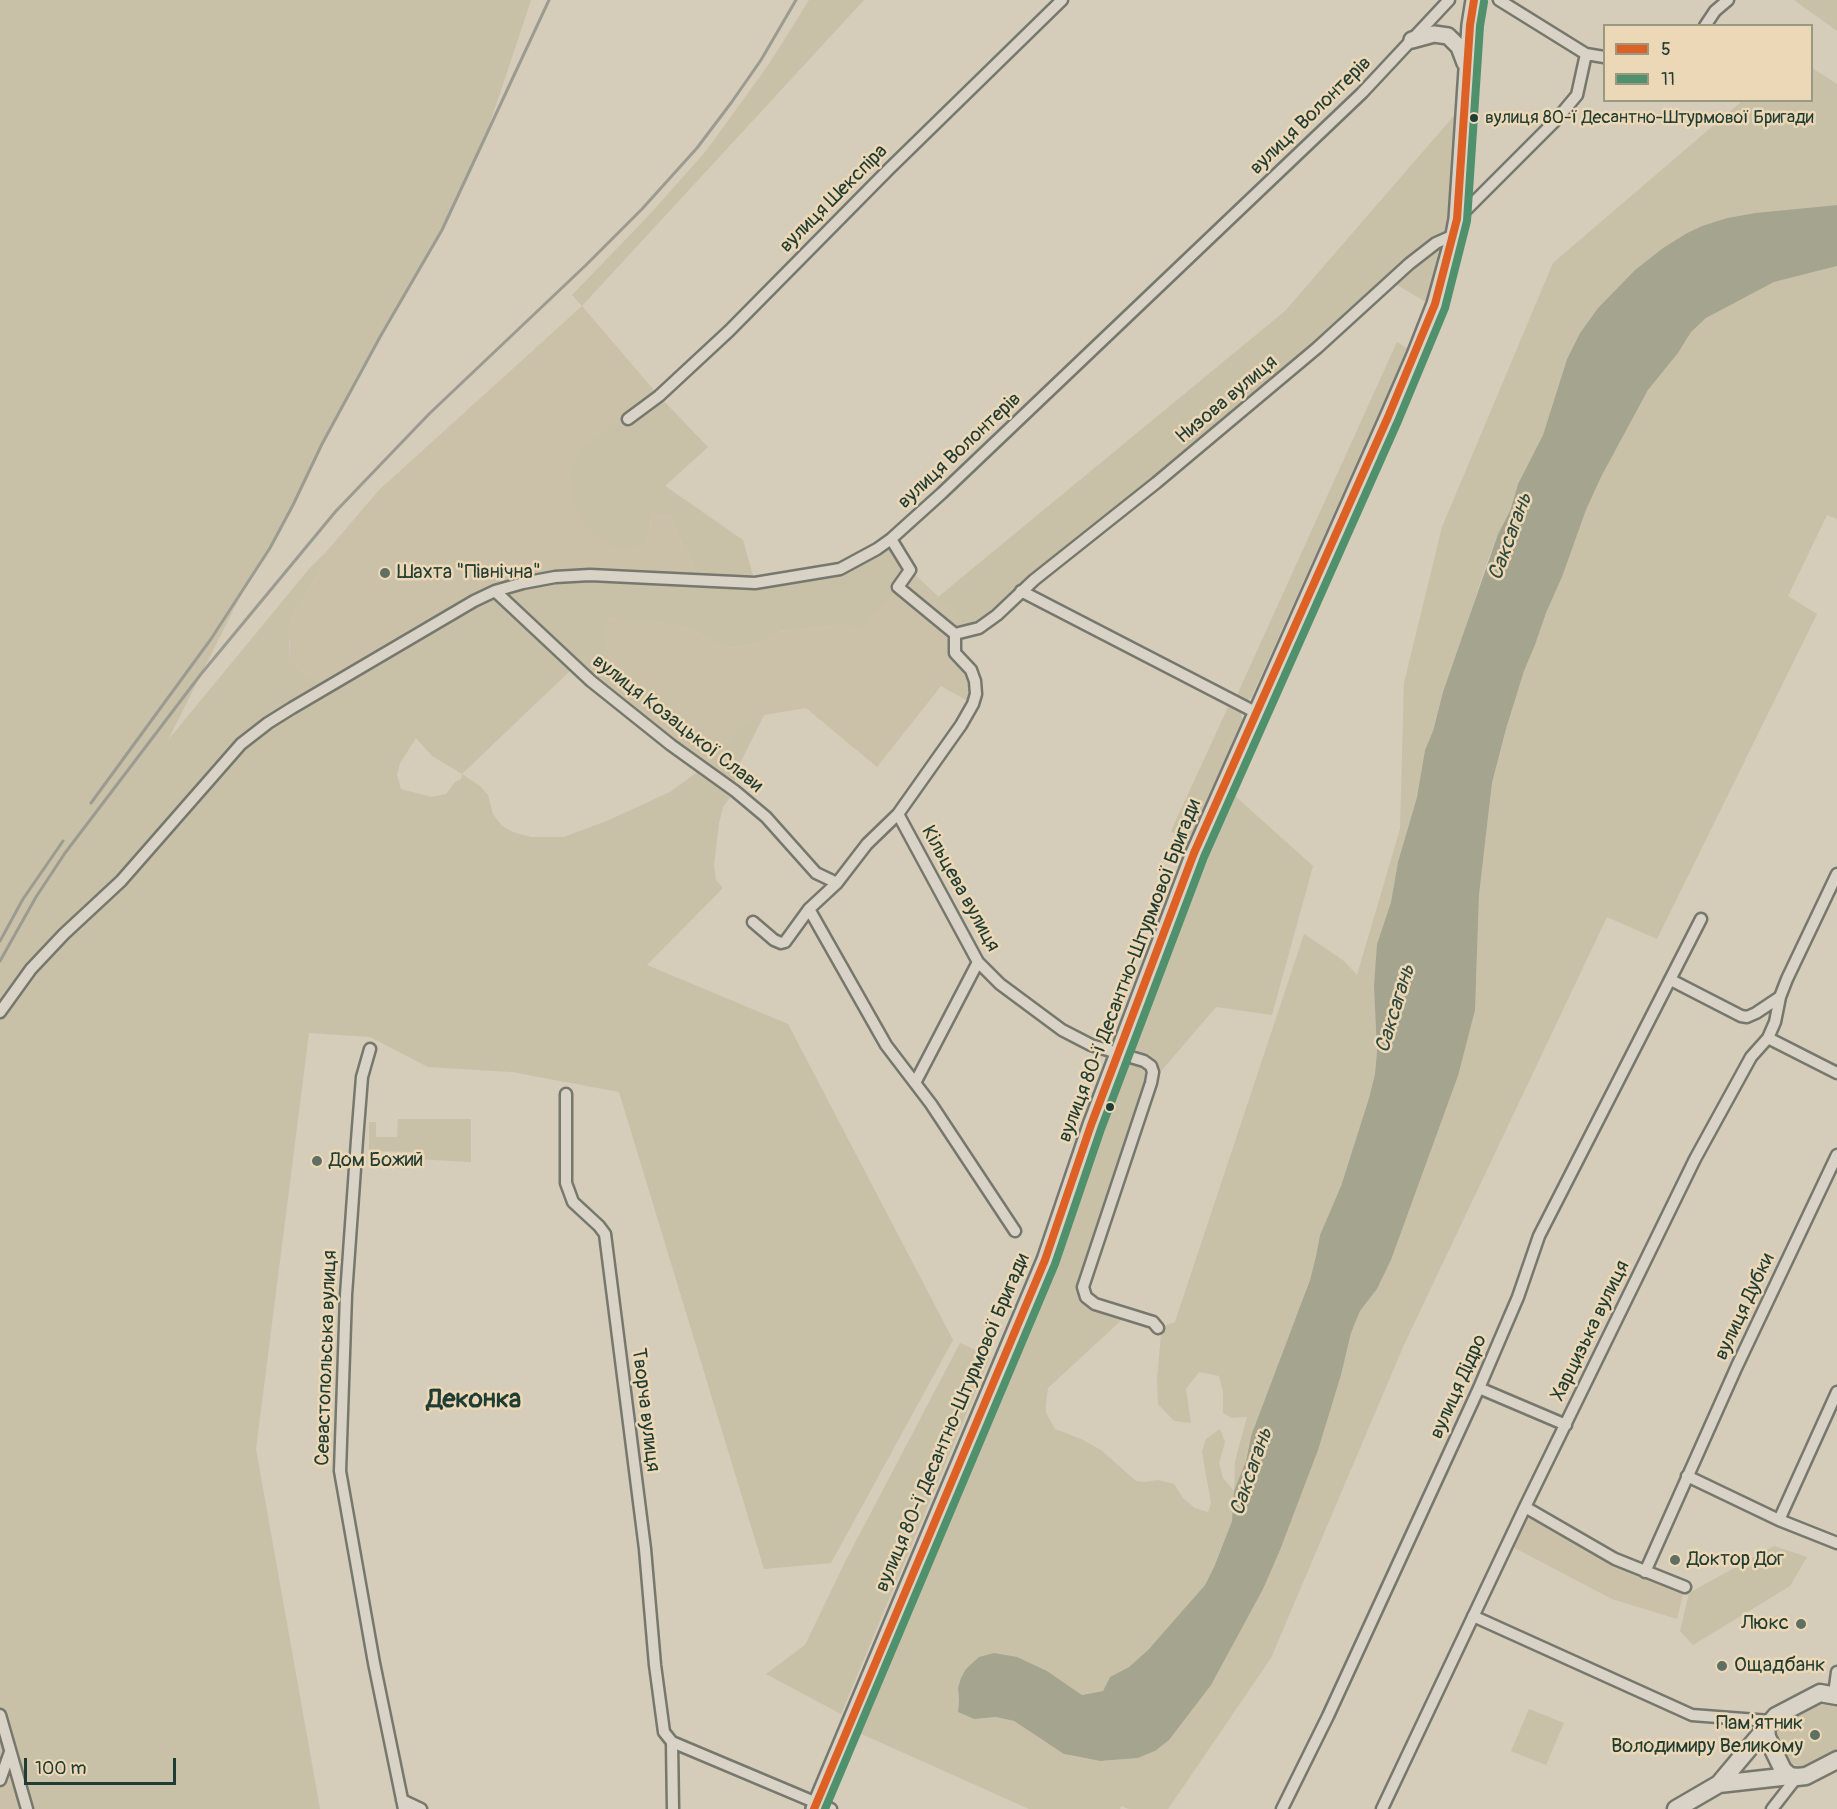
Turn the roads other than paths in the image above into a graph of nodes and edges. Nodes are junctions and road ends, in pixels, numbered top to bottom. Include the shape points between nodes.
1 (1062, 0) edge
2 (1449, 0) edge
3 (1474, 0) edge
4 (1498, 0) edge
5 (1728, 0) edge
6 (1706, 24) edge
7 (1412, 40) junction
8 (1586, 54) junction
9 (1603, 57) edge
10 (1468, 69) junction
11 (1457, 219) junction
12 (1454, 235) junction
13 (628, 419) dead end
14 (891, 539) junction
15 (495, 591) junction
16 (1021, 591) junction
17 (955, 634) junction
18 (1257, 713) junction
19 (898, 814) junction
20 (1837, 874) edge
21 (837, 883) junction
22 (809, 909) junction
23 (1701, 920) dead end
24 (753, 922) dead end
25 (978, 962) junction
26 (1671, 980) junction
27 (1780, 997) junction
28 (0, 1012) edge
29 (1768, 1038) junction
30 (369, 1049) dead end
31 (1119, 1053) junction
32 (1837, 1073) edge
33 (915, 1083) junction
34 (566, 1094) dead end
35 (1837, 1155) edge
36 (1015, 1231) dead end
37 (1158, 1328) dead end
38 (1479, 1388) junction
39 (1837, 1392) edge
40 (1566, 1425) junction
41 (1687, 1476) junction
42 (1525, 1507) junction
43 (1779, 1520) junction
44 (1837, 1543) edge
45 (1645, 1572) junction
46 (1685, 1587) dead end
47 (1473, 1616) junction
48 (1837, 1672) edge
49 (1835, 1695) edge
50 (0, 1715) edge
51 (1768, 1724) junction
52 (672, 1742) junction
53 (10, 1752) junction
54 (1837, 1760) edge
55 (1793, 1776) junction
56 (0, 1779) edge
57 (1719, 1784) junction
58 (403, 1804) edge
59 (821, 1807) edge
60 (27, 1809) edge
61 (421, 1809) edge
62 (673, 1809) edge
63 (1282, 1809) edge
64 (1382, 1809) edge
65 (1676, 1809) edge
66 (1772, 1809) edge

1 - 13 street, вулиця Шекспіра via 729,331 659,396
2 - 7 street, вулиця Волонтерів
3 - 10 street, вулиця 80-ї Десантно-Штурмової Бригади
4 - 8 street
5 - 6 street
7 - 10 street via 1434,34 1448,36 1459,47
7 - 14 street, вулиця Волонтерів via 1362,93
8 - 9 street
8 - 11 street via 1577,95
10 - 11 street, вулиця 80-ї Десантно-Штурмової Бригади
11 - 12 street, вулиця 80-ї Десантно-Штурмової Бригади
12 - 16 street, Низова вулиця via 1436,243 1409,264 1317,348
12 - 18 street, вулиця 80-ї Десантно-Штурмової Бригади via 1435,304 1415,355
14 - 15 street, вулиця Волонтерів via 840,569 754,583 590,575 555,577
14 - 17 street via 910,570 898,587
15 - 21 street, вулиця Козацької Слави via 591,681 735,791 766,818 816,873
15 - 28 street, вулиця Волонтерів via 366,663 241,744 121,881 39,960
16 - 17 street, Низова вулиця via 979,628
16 - 18 street
17 - 19 street via 955,653 971,670 975,681 973,704
18 - 31 street, вулиця 80-ї Десантно-Штурмової Бригади via 1194,853
19 - 21 street via 867,844
19 - 25 street, Кільцева вулиця
20 - 27 street, Харцизька вулиця
21 - 22 street
22 - 24 street via 781,943
22 - 33 street via 886,1045
23 - 26 street, вулиця Дідро
25 - 31 street, Кільцева вулиця via 1000,984 1062,1030 1091,1045
25 - 33 street
26 - 27 street via 1747,1017
26 - 38 street, вулиця Дідро via 1539,1236
27 - 29 street, Харцизька вулиця
29 - 32 street
29 - 40 street, Харцизька вулиця via 1751,1057 1695,1159
30 - 58 street, Севастопольська вулиця via 362,1077 346,1295 340,1471
31 - 37 street, Кільцева вулиця via 1144,1061 1153,1072 1083,1287 1086,1297 1095,1304 1153,1322
31 - 59 street, вулиця 80-ї Десантно-Штурмової Бригади via 1045,1260
33 - 36 street
34 - 52 street, Творча вулиця via 566,1183 573,1202 605,1234 645,1548 655,1665 664,1732
35 - 41 street, вулиця Дубки
38 - 40 street
38 - 63 street, вулиця Дідро
39 - 43 street
40 - 42 street, Харцизька вулиця
41 - 43 street
41 - 45 street, вулиця Дубки
42 - 45 street
42 - 47 street, Харцизька вулиця
43 - 44 street
45 - 46 street
47 - 51 street via 1692,1715
47 - 64 street, Харцизька вулиця
48 - 49 street
49 - 51 main road via 1820,1693
50 - 53 street
51 - 55 main road via 1767,1737 1783,1770
51 - 57 main road
52 - 59 street
52 - 62 street, Творча вулиця
53 - 56 street
53 - 60 street
54 - 55 main road via 1806,1776
55 - 57 main road
55 - 66 street
57 - 65 main road
58 - 61 street

